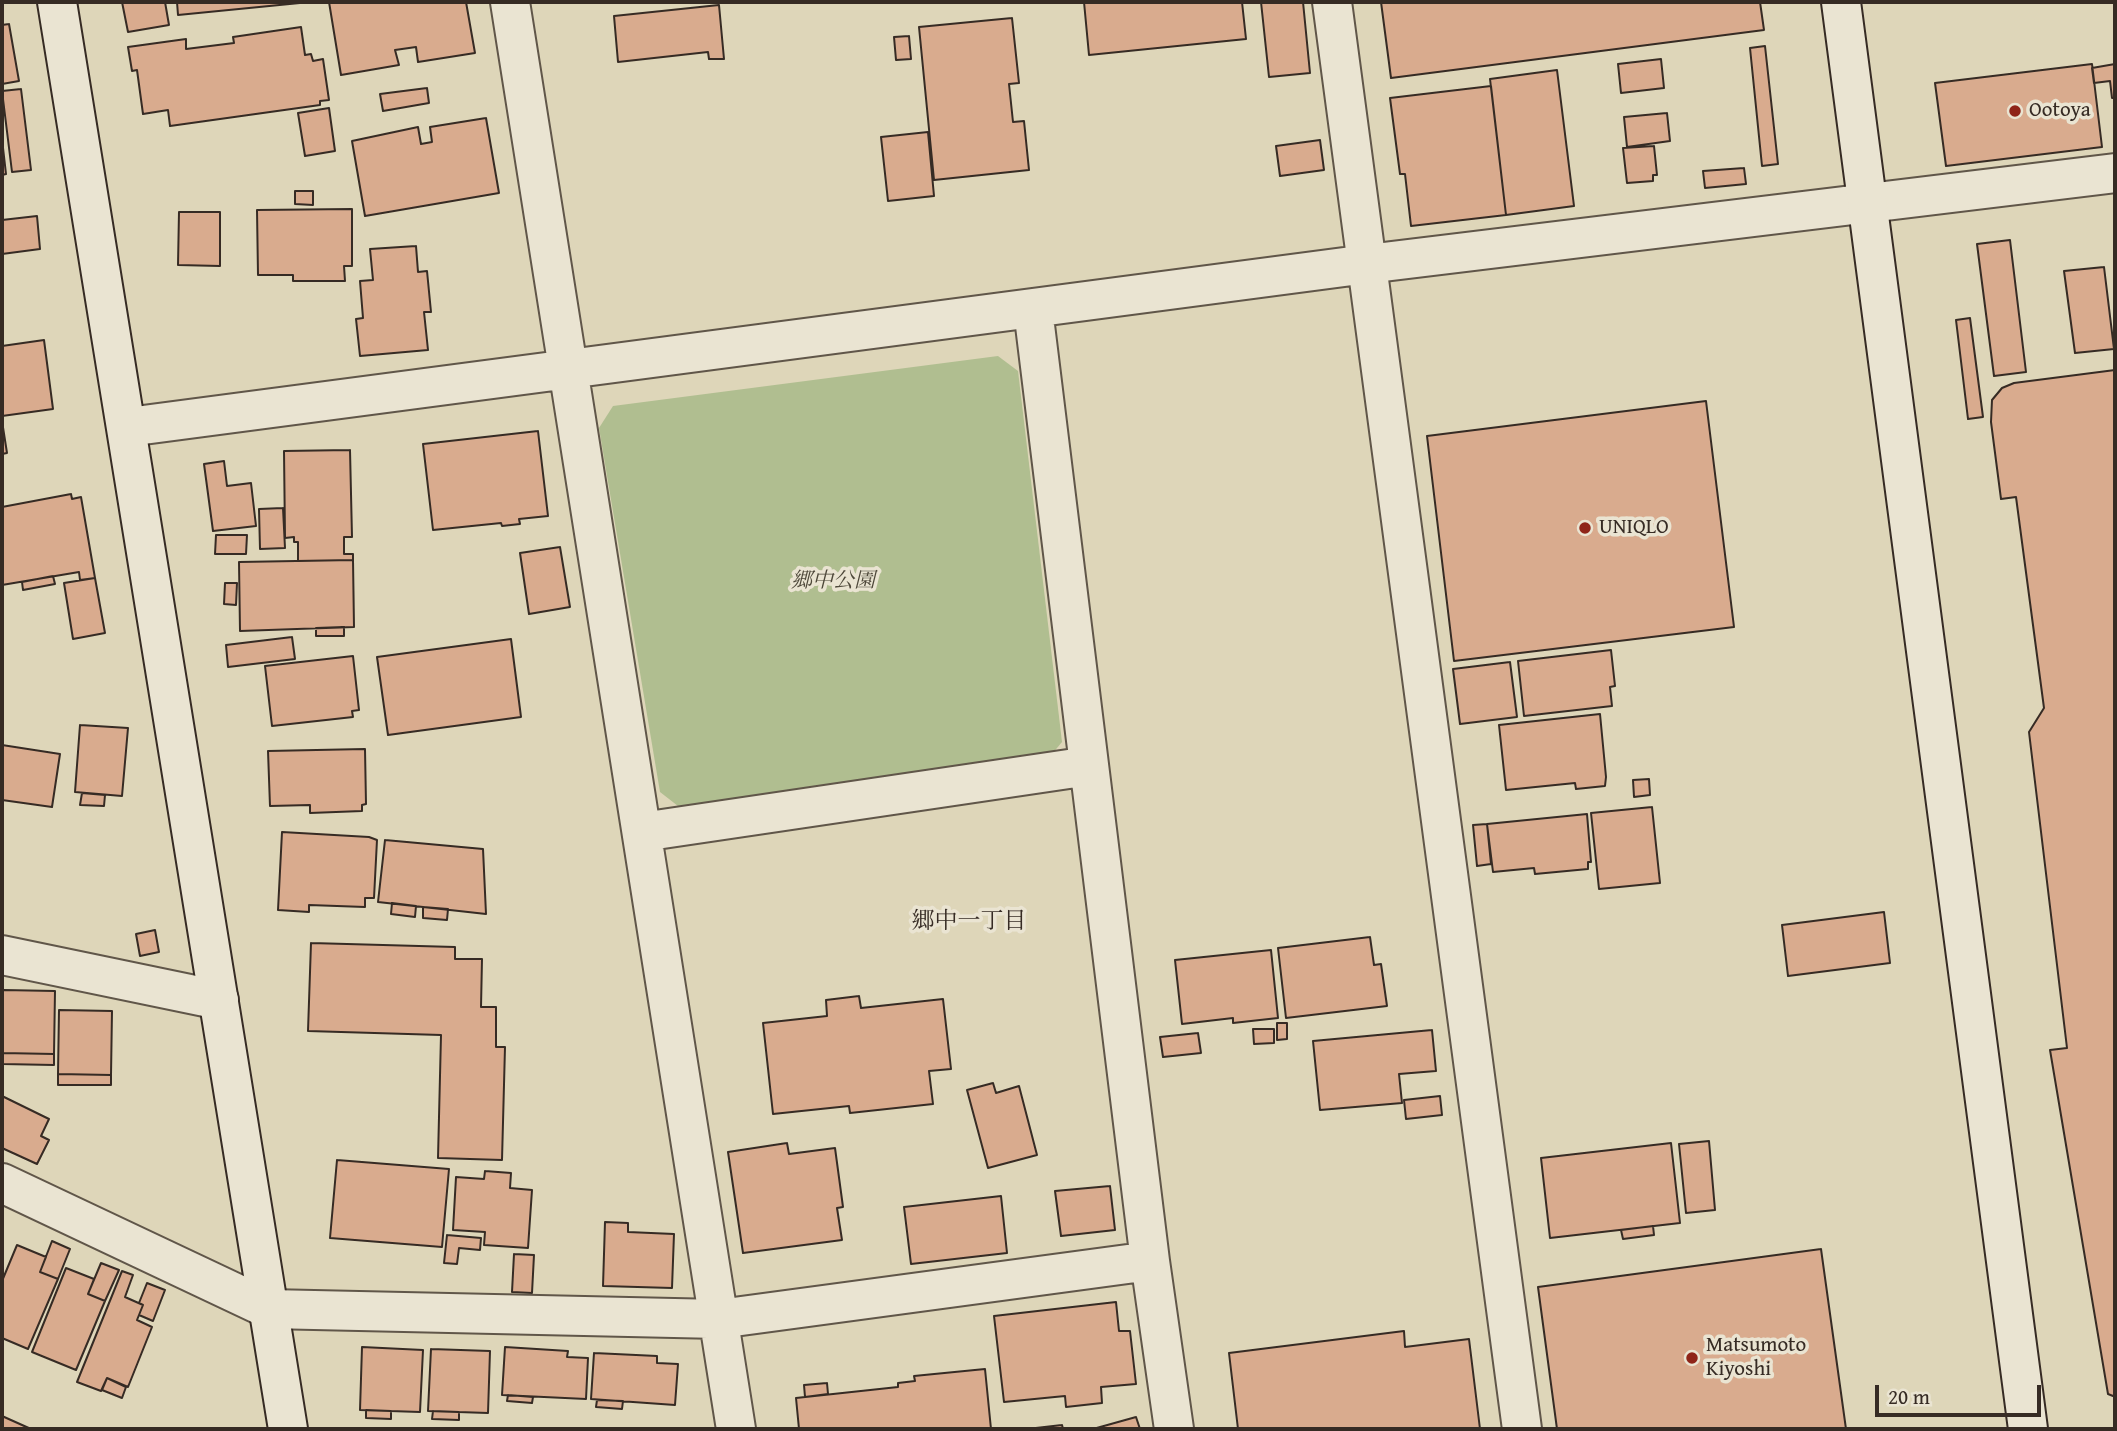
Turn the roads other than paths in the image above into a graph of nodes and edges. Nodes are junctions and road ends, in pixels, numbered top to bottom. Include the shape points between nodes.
1 (57, 2) edge
2 (510, 2) edge
3 (1332, 2) edge
4 (1841, 2) edge
5 (2115, 173) edge
6 (1868, 203) junction
7 (1367, 264) junction
8 (1033, 309) junction
9 (569, 369) junction
10 (128, 428) junction
11 (1089, 766) junction
12 (642, 832) junction
13 (2, 955) edge
14 (219, 1000) junction
15 (2, 1183) edge
16 (1150, 1261) junction
17 (269, 1309) junction
18 (719, 1319) junction
19 (288, 1429) edge
20 (736, 1429) edge
21 (1174, 1429) edge
22 (1522, 1429) edge
23 (2028, 1429) edge

1 - 10 street
2 - 9 street
3 - 7 street
4 - 6 street
5 - 6 street
6 - 7 street
6 - 23 street
7 - 8 street
7 - 22 street
8 - 9 street
8 - 11 street
9 - 10 street
9 - 12 street
10 - 14 street
11 - 12 street
11 - 16 street
12 - 18 street
13 - 14 street
14 - 17 street
15 - 17 street
16 - 18 street
16 - 21 street
17 - 18 street
17 - 19 street
18 - 20 street

